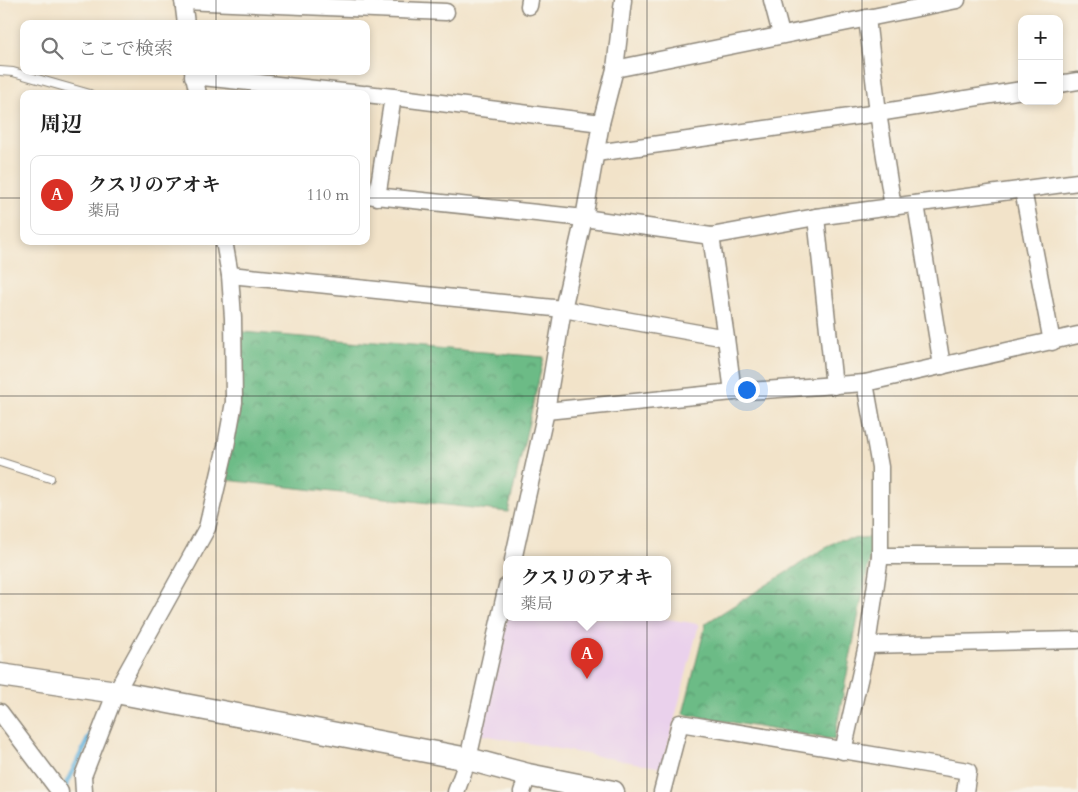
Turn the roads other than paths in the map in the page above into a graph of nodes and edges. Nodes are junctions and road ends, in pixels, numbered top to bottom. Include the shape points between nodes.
1 (623, 0) edge
2 (772, 0) edge
3 (957, 0) edge
4 (183, 1) edge
5 (910, 4) edge
6 (446, 12) dead end
7 (867, 18) junction
8 (185, 20) edge
9 (781, 34) junction
10 (615, 69) junction
11 (0, 70) edge
12 (20, 74) edge
13 (23, 75) edge
14 (193, 75) edge
15 (201, 75) edge
16 (1078, 81) edge
17 (1063, 83) edge
18 (76, 90) edge
19 (197, 90) edge
20 (328, 90) edge
21 (1018, 91) edge
22 (370, 94) edge
23 (393, 97) junction
24 (878, 113) junction
25 (602, 123) junction
26 (596, 153) junction
27 (1078, 182) edge
28 (1023, 190) junction
29 (372, 196) edge
30 (916, 204) junction
31 (893, 207) junction
32 (816, 217) junction
33 (584, 218) junction
34 (711, 236) junction
35 (225, 245) edge
36 (230, 275) junction
37 (563, 309) junction
38 (1078, 335) edge
39 (726, 338) junction
40 (1052, 342) junction
41 (942, 366) junction
42 (865, 383) junction
43 (834, 386) junction
44 (733, 392) junction
45 (546, 411) junction
46 (0, 462) edge
47 (50, 478) dead end
48 (514, 556) edge
49 (880, 556) junction
50 (1078, 556) edge
51 (503, 604) edge
52 (1078, 640) edge
53 (867, 646) junction
54 (0, 675) edge
55 (116, 692) junction
56 (0, 712) edge
57 (843, 752) junction
58 (468, 759) junction
59 (525, 784) edge
60 (60, 792) edge
61 (84, 792) edge
62 (456, 792) edge
63 (613, 792) edge
64 (662, 792) edge
65 (965, 792) edge

1 - 10 street
2 - 9 street
3 - 5 street
4 - 6 street
4 - 8 street
5 - 7 street
7 - 9 street
7 - 24 street
9 - 10 street
10 - 25 street
11 - 12 lane
13 - 18 lane
14 - 19 street
15 - 20 street
16 - 17 street
21 - 24 street
22 - 23 street
23 - 25 street
23 - 29 street
24 - 26 street
24 - 31 street
25 - 26 street
26 - 33 street
27 - 28 street
28 - 30 street
28 - 40 street
29 - 33 street
30 - 31 street
30 - 41 street
31 - 32 street
32 - 34 street
32 - 43 street
33 - 34 street
33 - 37 street
34 - 39 street
35 - 36 street
36 - 37 street
36 - 55 street via 234,402 207,528
37 - 39 street
37 - 45 street
38 - 40 street
39 - 44 street
40 - 41 street
41 - 42 street
42 - 43 street
42 - 49 street via 880,467
43 - 44 street
44 - 45 street
45 - 48 street
46 - 47 lane
49 - 50 street
49 - 53 street
51 - 58 street
52 - 53 street
53 - 57 street
54 - 55 street
55 - 58 street
55 - 61 street via 83,776
56 - 60 street
57 - 64 street via 680,723
57 - 65 street via 968,771
58 - 59 street
58 - 62 street
59 - 63 street

